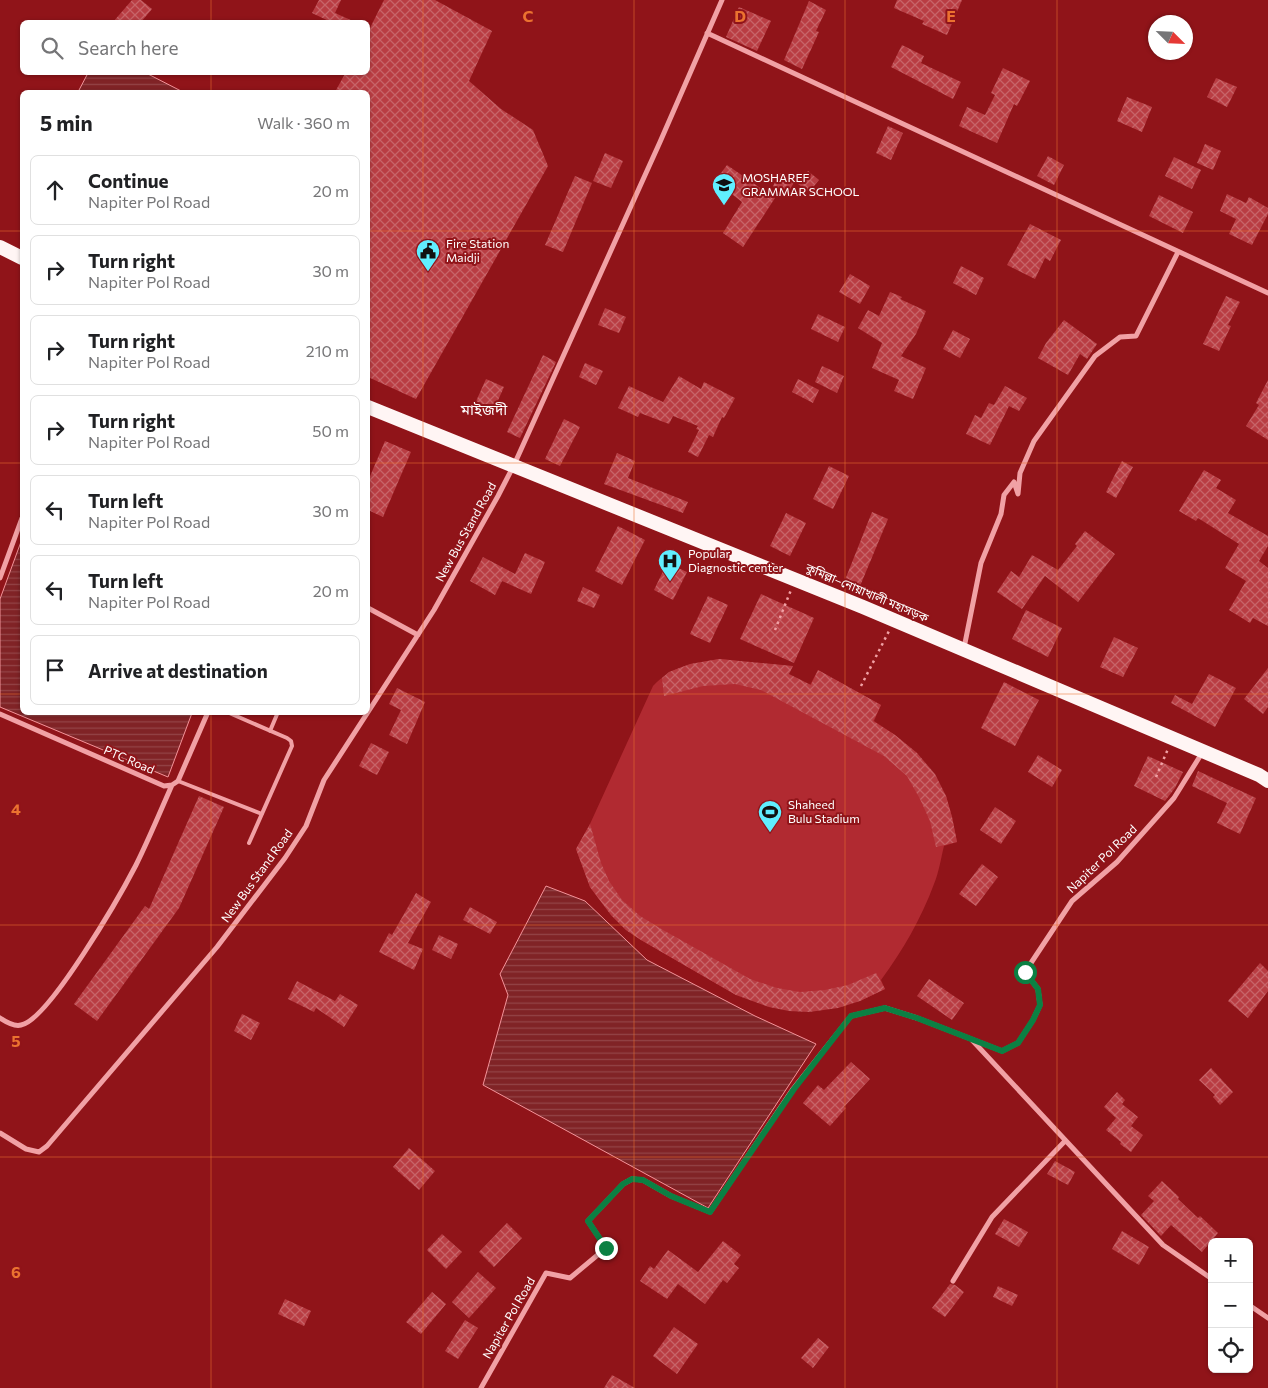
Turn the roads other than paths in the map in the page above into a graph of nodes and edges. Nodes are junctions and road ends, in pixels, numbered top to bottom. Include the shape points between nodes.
1 (722, 0) edge
2 (707, 33) junction
3 (0, 247) edge
4 (1178, 252) junction
5 (20, 257) edge
6 (1268, 293) edge
7 (370, 408) edge
8 (514, 465) junction
9 (20, 523) edge
10 (0, 578) edge
11 (370, 609) edge
12 (418, 635) junction
13 (963, 650) junction
14 (370, 709) edge
15 (2, 715) edge
16 (207, 715) edge
17 (234, 715) edge
18 (277, 715) edge
19 (366, 715) edge
20 (270, 731) junction
21 (1203, 752) junction
22 (178, 781) junction
23 (1268, 781) edge
24 (172, 785) junction
25 (262, 814) junction
26 (249, 844) dead end
27 (0, 1018) edge
28 (971, 1040) junction
29 (0, 1133) edge
30 (1065, 1141) junction
31 (1208, 1276) edge
32 (953, 1281) dead end
33 (1253, 1308) edge
34 (1268, 1318) edge
35 (481, 1388) edge

1 - 2 street, New Bus Stand Road
2 - 4 street
2 - 8 street, New Bus Stand Road
3 - 5 highway
4 - 6 street
4 - 13 street via 1136,336 1120,336 1095,356 1034,441 1020,474 1018,494 1014,482 1004,495 1001,514 981,563
7 - 8 highway, কুমিল্লা–নোয়াখালী মহাসড়ক
8 - 12 street, New Bus Stand Road
8 - 13 highway, কুমিল্লা–নোয়াখালী মহাসড়ক
9 - 10 street
11 - 12 street
12 - 14 street, New Bus Stand Road
13 - 21 highway, কুমিল্লা–নোয়াখালী মহাসড়ক
15 - 24 street, PTC Road via 164,786
16 - 22 street
17 - 20 lane
18 - 20 lane
19 - 29 street, New Bus Stand Road via 324,780 306,826 285,858 217,947 47,1146 39,1152 26,1149
20 - 25 lane via 287,738 292,746
21 - 23 highway, কুমিল্লা–নোয়াখালী মহাসড়ক
21 - 28 street, Napiter Pol Road via 1169,804 1117,862 1072,901 1025,972 1038,989 1040,1005 1018,1043 1002,1051
22 - 24 street
22 - 25 lane
24 - 27 street via 136,865 70,976 33,1020 21,1025
25 - 26 lane
28 - 30 street
28 - 35 street, Napiter Pol Road via 885,1008 851,1016 794,1089 710,1212 643,1180 632,1179 623,1184 588,1221 606,1248 570,1278 546,1272
30 - 31 street via 1163,1245
30 - 32 street via 992,1217
33 - 34 street

